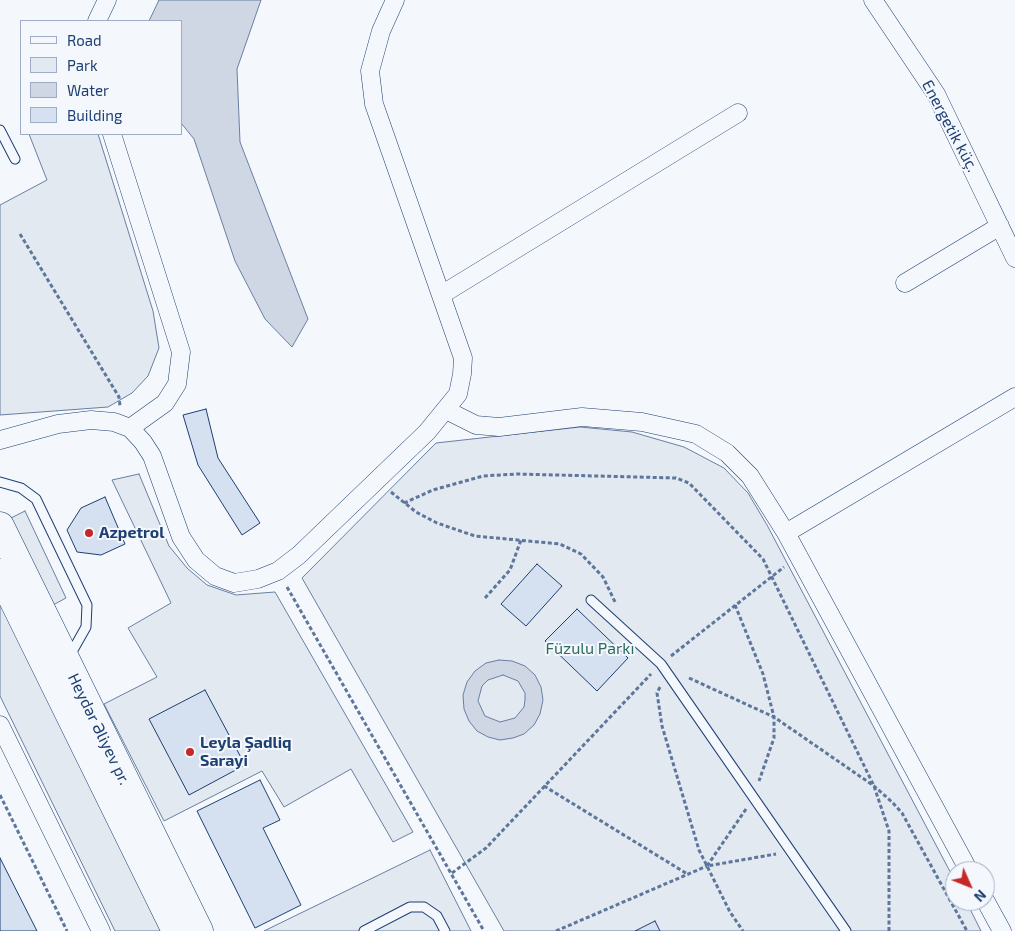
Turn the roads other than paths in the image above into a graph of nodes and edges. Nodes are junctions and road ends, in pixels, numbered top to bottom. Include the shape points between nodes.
1 (107, 0) edge
2 (395, 0) edge
3 (873, 0) edge
4 (97, 20) edge
5 (738, 113) dead end
6 (0, 130) edge
7 (112, 135) edge
8 (15, 159) dead end
9 (1000, 226) junction
10 (1015, 258) edge
11 (905, 283) dead end
12 (442, 295) junction
13 (1015, 397) edge
14 (446, 410) junction
15 (122, 425) junction
16 (0, 440) edge
17 (0, 482) edge
18 (0, 526) edge
19 (786, 533) junction
20 (0, 573) edge
21 (591, 600) dead end
22 (66, 662) junction
23 (0, 725) edge
24 (964, 861) edge
25 (991, 911) edge
26 (101, 931) edge
27 (176, 931) edge
28 (199, 931) edge
29 (364, 931) edge
30 (445, 931) edge
31 (846, 931) edge
32 (1002, 931) edge

1 - 4 street
2 - 12 street via 381,32 370,71 374,104
3 - 9 street, Energetik küç. via 936,94
5 - 12 street
6 - 8 lane
7 - 15 street via 181,352 177,384 165,403
9 - 10 street, Energetik küç.
9 - 11 street
12 - 14 street via 463,358 458,394
13 - 19 street
14 - 15 street via 299,555 278,571 258,579 234,582 216,576 196,560 181,537 152,456 143,442
14 - 19 street via 476,424 499,427 582,416 642,422 696,434 727,453 750,476
15 - 16 street via 91,420 58,424
17 - 22 lane via 20,488 36,499 87,606 86,627
18 - 22 main road, Heydər Əliyev pr.
19 - 24 street
20 - 27 main road, Heydər Əliyev pr.
21 - 31 lane via 661,664
22 - 28 main road, Heydər Əliyev pr.
23 - 26 street
25 - 32 street
29 - 30 lane via 410,907 424,907 437,916

